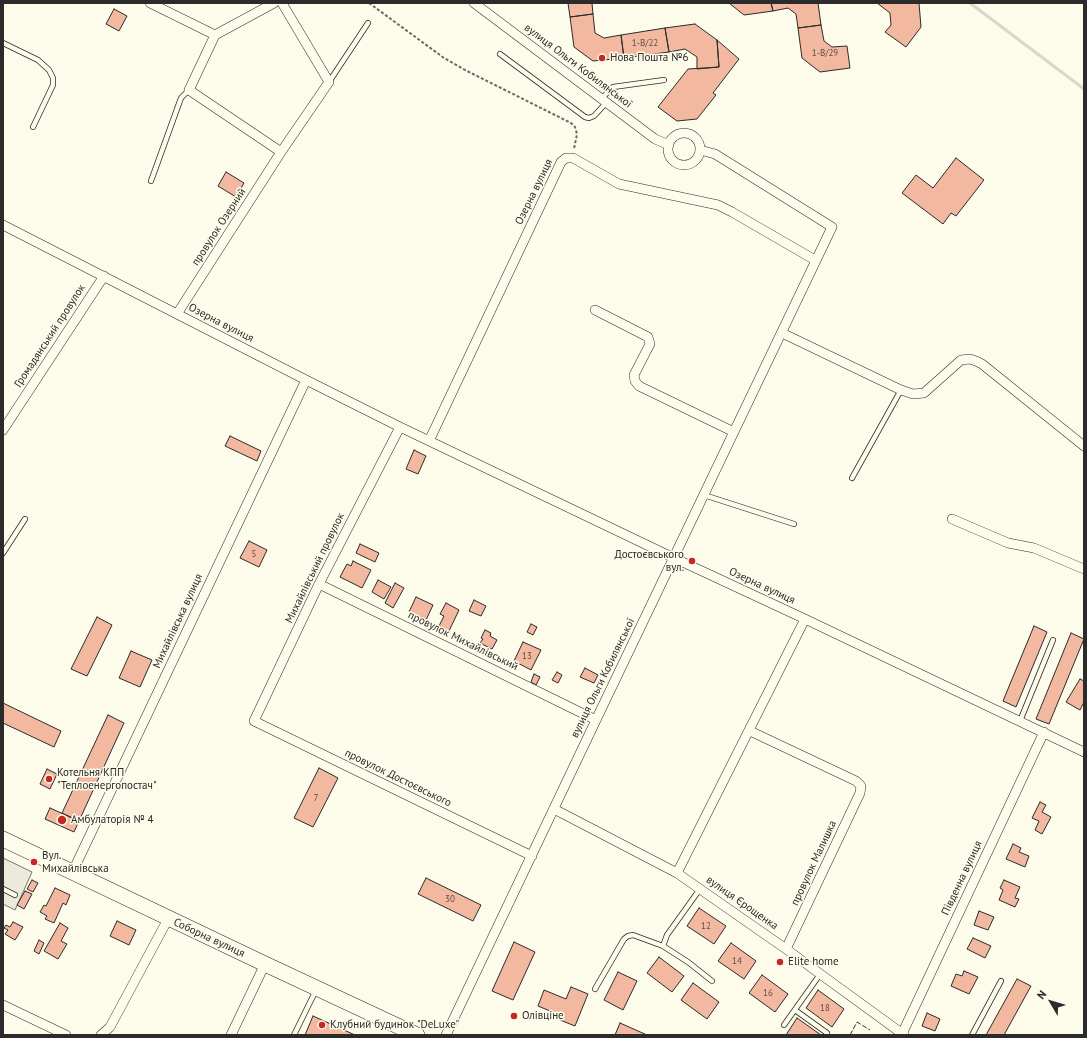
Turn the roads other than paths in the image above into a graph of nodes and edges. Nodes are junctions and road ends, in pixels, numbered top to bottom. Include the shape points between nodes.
1 (150, 3) edge
2 (274, 3) edge
3 (282, 3) edge
4 (474, 3) edge
5 (368, 23) dead end
6 (215, 35) junction
7 (3, 43) edge
8 (500, 54) dead end
9 (664, 80) dead end
10 (329, 82) junction
11 (189, 90) junction
12 (604, 101) junction
13 (33, 127) dead end
14 (669, 145) junction
15 (700, 150) junction
16 (281, 152) junction
17 (151, 181) dead end
18 (3, 225) edge
19 (815, 260) junction
20 (104, 276) junction
21 (595, 310) dead end
22 (177, 314) junction
23 (782, 333) junction
24 (306, 380) junction
25 (901, 390) junction
26 (400, 427) junction
27 (3, 430) edge
28 (734, 432) junction
29 (429, 441) junction
30 (1084, 446) edge
31 (852, 478) dead end
32 (704, 495) junction
33 (25, 519) dead end
34 (952, 519) dead end
35 (794, 524) dead end
36 (3, 553) edge
37 (674, 558) junction
38 (1084, 569) edge
39 (319, 584) junction
40 (805, 619) junction
41 (1053, 640) dead end
42 (596, 720) junction
43 (254, 721) joint
44 (1020, 721) junction
45 (750, 731) junction
46 (1044, 732) junction
47 (1084, 752) edge
48 (554, 809) junction
49 (5, 842) edge
50 (532, 856) junction
51 (72, 873) junction
52 (677, 873) junction
53 (3, 889) edge
54 (700, 889) junction
55 (15, 895) dead end
56 (168, 919) junction
57 (663, 946) junction
58 (786, 949) junction
59 (265, 964) junction
60 (821, 974) junction
61 (712, 981) dead end
62 (1001, 981) dead end
63 (316, 989) junction
64 (595, 989) dead end
65 (3, 1005) edge
66 (795, 1010) junction
67 (784, 1026) dead end
68 (827, 1033) dead end
69 (62, 1034) edge
70 (904, 1034) edge
71 (101, 1035) edge
72 (231, 1035) edge
73 (294, 1035) edge
74 (417, 1035) edge
75 (446, 1035) edge
76 (972, 1035) edge

1 - 6 street
2 - 6 street
3 - 10 street
4 - 12 street, вулиця Ольги Кобилянської
5 - 10 lane
6 - 11 street
7 - 13 lane via 38,60 45,65 53,78 53,85
8 - 12 lane via 585,117 594,116
9 - 12 lane via 613,87
10 - 16 street, провулок Озерний
11 - 16 street
11 - 17 lane via 181,98
12 - 14 street, вулиця Ольги Кобилянської via 655,139
14 - 15 street via 675,136 684,133 694,136
14 - 15 street via 669,155 681,165 692,163
15 - 19 street, вулиця Ольги Кобилянської via 715,154 832,227
16 - 22 street, провулок Озерний
18 - 20 street, Озерна вулиця
19 - 23 street, вулиця Ольги Кобилянської
19 - 29 street, Озерна вулиця via 718,206 619,184 573,158 566,158 561,162
20 - 22 street, Озерна вулиця
20 - 27 street, Громадянський провулок
21 - 28 street via 648,337 650,344 634,375 635,382
22 - 24 street, Озерна вулиця
23 - 25 street
23 - 28 street, вулиця Ольги Кобилянської
24 - 26 street, Озерна вулиця
24 - 51 street, Михайлівська вулиця
25 - 30 street via 913,394 924,393 961,360 970,359 982,364
25 - 31 lane
26 - 29 street, Озерна вулиця
26 - 39 street, Михайлівський провулок
28 - 32 street, вулиця Ольги Кобилянської
29 - 37 street, Озерна вулиця
32 - 35 lane
32 - 37 street, вулиця Ольги Кобилянської
33 - 36 lane
34 - 38 street via 1008,543 1034,548
37 - 40 street, Озерна вулиця
37 - 42 street, вулиця Ольги Кобилянської
39 - 42 street, провулок Михайлівський
39 - 43 street, Михайлівський провулок
40 - 44 street, Озерна вулиця
40 - 45 street
41 - 44 lane
42 - 48 street, вулиця Ольги Кобилянської
43 - 50 street, провулок Достоєвського
44 - 46 street, Озерна вулиця
45 - 52 street
45 - 58 street, провулок Малишка via 856,781 861,786 860,793
46 - 47 street, Озерна вулиця
46 - 70 street, Південна вулиця
48 - 50 street, вулиця Ольги Кобилянської
48 - 52 street, вулиця Єрощенка
49 - 51 main road, Соборна вулиця
50 - 75 street, вулиця Ольги Кобилянської
51 - 56 main road, Соборна вулиця
52 - 54 street, вулиця Єрощенка
53 - 55 lane
54 - 57 lane via 667,934
54 - 58 street, вулиця Єрощенка
56 - 59 main road, Соборна вулиця
56 - 71 street via 110,1027
57 - 61 lane
57 - 64 lane via 633,935 628,936
58 - 60 street, вулиця Єрощенка
59 - 63 main road, Соборна вулиця
59 - 72 street
60 - 66 lane
60 - 70 street, вулиця Єрощенка
62 - 76 lane
63 - 73 lane
63 - 74 main road, Соборна вулиця
65 - 69 street
66 - 67 lane
66 - 68 lane

